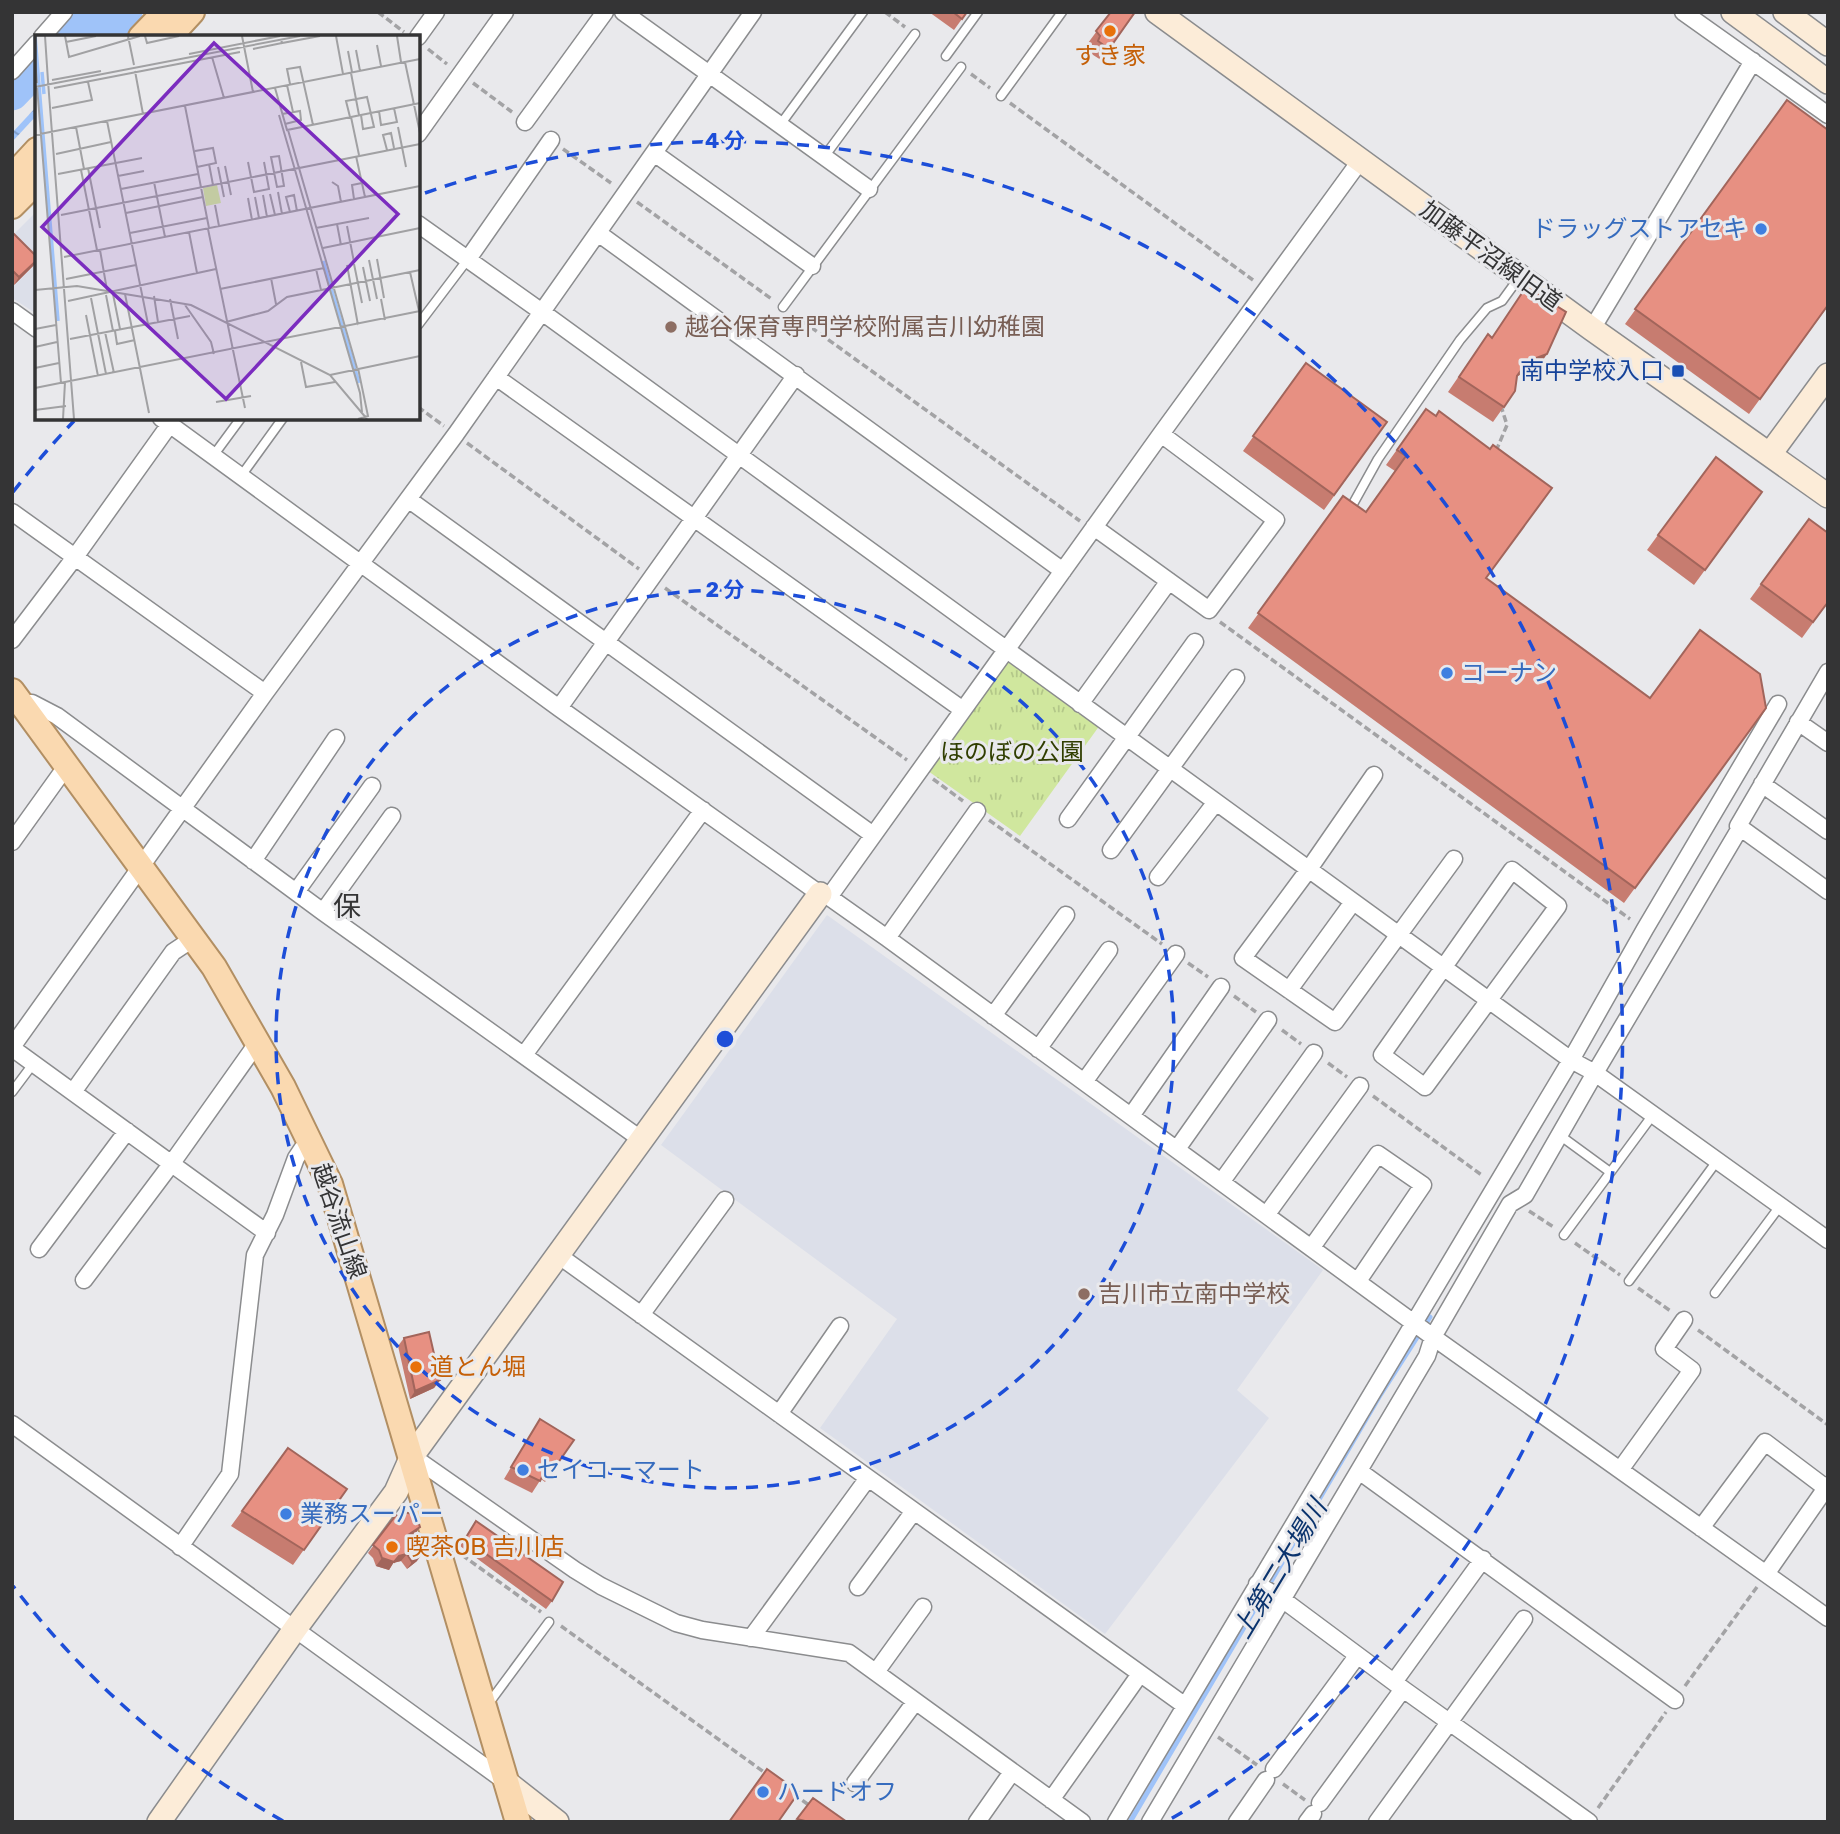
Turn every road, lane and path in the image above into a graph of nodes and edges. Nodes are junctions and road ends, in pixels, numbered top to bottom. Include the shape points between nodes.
1 (64, 12) edge
2 (165, 12) edge
3 (192, 12) edge
4 (378, 12) edge
5 (436, 12) edge
6 (505, 12) edge
7 (604, 12) edge
8 (623, 12) edge
9 (753, 12) edge
10 (863, 12) edge
11 (885, 12) edge
12 (978, 12) edge
13 (1062, 12) edge
14 (1157, 12) edge
15 (1683, 12) edge
16 (1733, 12) edge
17 (1785, 12) edge
18 (915, 33) joint
19 (44, 35) edge
20 (143, 35) edge
21 (171, 35) edge
22 (409, 35) edge
23 (420, 36) edge
24 (420, 41) edge
25 (1828, 44) edge
26 (35, 45) edge
27 (946, 56) dead end
28 (1753, 61) junction
29 (961, 67) joint
30 (12, 71) edge
31 (461, 74) junction
32 (709, 75) junction
33 (1828, 82) edge
34 (1000, 96) junction
35 (1828, 116) edge
36 (525, 122) joint
37 (780, 125) junction
38 (420, 131) edge
39 (551, 140) joint
40 (35, 152) edge
41 (654, 153) junction
42 (824, 157) junction
43 (1360, 161) junction
44 (12, 177) edge
45 (35, 183) edge
46 (869, 189) junction
47 (626, 193) junction
48 (12, 206) edge
49 (420, 228) edge
50 (598, 233) junction
51 (468, 259) junction
52 (811, 266) junction
53 (1520, 277) junction
54 (1266, 290) junction
55 (783, 307) junction
56 (12, 311) edge
57 (542, 312) junction
58 (420, 322) edge
59 (35, 328) edge
60 (1592, 329) junction
61 (796, 375) junction
62 (1828, 375) edge
63 (496, 377) junction
64 (1500, 402) edge
65 (420, 408) edge
66 (240, 420) edge
67 (282, 420) edge
68 (166, 421) edge
69 (456, 434) junction
70 (1161, 434) junction
71 (738, 454) junction
72 (1770, 454) junction
73 (1494, 455) edge
74 (213, 456) junction
75 (241, 476) junction
76 (1828, 495) edge
77 (408, 499) junction
78 (12, 512) edge
79 (694, 518) junction
80 (1344, 518) edge
81 (1094, 527) junction
82 (75, 557) junction
83 (362, 563) junction
84 (1063, 571) junction
85 (652, 578) junction
86 (1169, 581) junction
87 (1209, 610) junction
88 (12, 640) edge
89 (1195, 642) dead end
90 (607, 643) junction
91 (1007, 650) junction
92 (1828, 672) edge
93 (1236, 678) dead end
94 (265, 693) junction
95 (15, 701) edge
96 (1080, 704) junction
97 (1778, 704) dead end
98 (559, 708) junction
99 (963, 710) junction
100 (1798, 722) junction
101 (1127, 737) junction
102 (336, 738) dead end
103 (1828, 743) edge
104 (69, 769) junction
105 (1170, 769) junction
106 (920, 770) junction
107 (1374, 775) dead end
108 (1762, 784) junction
109 (372, 786) dead end
110 (1216, 802) junction
111 (183, 809) junction
112 (703, 810) junction
113 (977, 811) junction
114 (392, 816) dead end
115 (1068, 820) dead end
116 (1741, 828) junction
117 (1828, 831) edge
118 (873, 835) junction
119 (12, 842) edge
120 (1111, 850) dead end
121 (1454, 859) dead end
122 (253, 861) junction
123 (142, 867) junction
124 (1309, 869) junction
125 (1158, 877) dead end
126 (1828, 891) edge
127 (296, 892) junction
128 (825, 895) junction
129 (1353, 902) junction
130 (323, 912) junction
131 (1066, 915) dead end
132 (1645, 929) junction
133 (1399, 934) junction
134 (194, 938) junction
135 (887, 938) junction
136 (1109, 950) dead end
137 (1176, 954) junction
138 (1443, 966) junction
139 (1221, 986) junction
140 (1289, 990) junction
141 (1490, 1000) junction
142 (993, 1016) junction
143 (1268, 1020) junction
144 (258, 1042) junction
145 (12, 1047) edge
146 (1038, 1049) junction
147 (1314, 1053) junction
148 (524, 1055) junction
149 (33, 1063) junction
150 (1582, 1066) junction
151 (1084, 1082) junction
152 (1360, 1086) junction
153 (12, 1092) edge
154 (73, 1092) junction
155 (1130, 1116) junction
156 (1652, 1116) junction
157 (127, 1131) junction
158 (1558, 1134) junction
159 (642, 1140) junction
160 (312, 1143) junction
161 (1177, 1149) junction
162 (1717, 1161) junction
163 (172, 1163) junction
164 (1609, 1172) junction
165 (1222, 1181) junction
166 (1496, 1185) junction
167 (724, 1200) dead end
168 (1780, 1206) junction
169 (1267, 1214) junction
170 (267, 1233) junction
171 (1564, 1235) dead end
172 (1828, 1240) edge
173 (1312, 1247) junction
174 (39, 1249) dead end
175 (558, 1255) junction
176 (84, 1280) dead end
177 (1358, 1281) junction
178 (1629, 1281) dead end
179 (1715, 1293) dead end
180 (641, 1315) junction
181 (1684, 1320) dead end
182 (1414, 1321) junction
183 (840, 1326) dead end
184 (1431, 1335) junction
185 (779, 1414) junction
186 (12, 1424) edge
187 (412, 1456) junction
188 (1620, 1470) junction
189 (1359, 1471) junction
190 (868, 1478) junction
191 (1827, 1487) edge
192 (914, 1511) junction
193 (1701, 1528) junction
194 (180, 1546) junction
195 (460, 1553) dead end
196 (1483, 1559) junction
197 (1766, 1574) junction
198 (1257, 1584) junction
199 (858, 1587) dead end
200 (1282, 1599) junction
201 (923, 1607) dead end
202 (1828, 1618) edge
203 (1524, 1619) dead end
204 (549, 1620) joint
205 (561, 1626) dead end
206 (296, 1629) junction
207 (751, 1638) junction
208 (1357, 1656) junction
209 (876, 1672) junction
210 (1140, 1674) junction
211 (1398, 1686) junction
212 (1675, 1700) dead end
213 (915, 1702) junction
214 (1184, 1705) junction
215 (485, 1707) junction
216 (1448, 1722) junction
217 (1012, 1772) junction
218 (775, 1781) edge
219 (506, 1782) junction
220 (855, 1783) dead end
221 (787, 1789) edge
222 (1051, 1800) junction
223 (1313, 1813) edge
224 (820, 1814) edge
225 (159, 1822) edge
226 (517, 1822) edge
227 (557, 1822) edge
228 (977, 1822) edge
229 (1082, 1822) edge
230 (1116, 1822) edge
231 (1150, 1822) edge
232 (1237, 1822) edge
233 (1377, 1822) edge
234 (1589, 1822) edge

1 - 19 street
2 - 20 main road
3 - 21 main road
4 - 22 path
5 - 23 street
6 - 31 street
7 - 36 street
8 - 32 street
9 - 32 street
10 - 37 lane
11 - 18 path
12 - 27 lane
13 - 34 lane
14 - 43 street, 加藤平沼線旧道
15 - 28 street
16 - 33 street
17 - 25 street
18 - 42 lane
24 - 31 path
26 - 30 street
28 - 35 street
28 - 60 street
29 - 34 path
29 - 46 lane
31 - 36 path
31 - 38 street
32 - 37 street
32 - 41 street
34 - 54 path
37 - 42 street
39 - 47 path
39 - 51 street
40 - 44 main road
41 - 47 street
41 - 52 street
42 - 46 street
43 - 53 street, 加藤平沼線旧道
43 - 54 street
45 - 48 main road
46 - 52 lane
47 - 50 street
47 - 55 path
49 - 51 street
50 - 57 street
50 - 61 street
51 - 57 street
51 - 58 lane
52 - 55 lane
53 - 60 street, 加藤平沼線旧道
53 - 80 lane via 1502,301 1488,308 1460,340 1378,459
54 - 70 street
55 - 81 path via 1078,520
56 - 59 street
57 - 63 street
57 - 71 street
60 - 72 street, 加藤平沼線旧道
61 - 71 street
61 - 84 street
62 - 72 street
63 - 69 street
63 - 79 street
64 - 73 path via 1507,425
65 - 69 path
66 - 74 lane
67 - 75 lane
68 - 74 street
68 - 82 street
69 - 77 street
69 - 85 path
70 - 81 street
70 - 87 street via 1276,520
71 - 79 street
71 - 91 street
72 - 76 street, 加藤平沼線旧道
74 - 75 street
75 - 83 street
77 - 83 street
77 - 90 street
78 - 82 street
79 - 85 street
79 - 99 street
81 - 84 street
81 - 86 street
82 - 88 street
82 - 94 street
83 - 94 street
83 - 98 street
84 - 91 street
85 - 90 street
85 - 106 path
86 - 87 street
86 - 96 street
87 - 132 path
89 - 101 street
90 - 98 street
90 - 118 street
91 - 96 street
91 - 99 street
92 - 100 street
93 - 105 street
94 - 111 street
95 - 104 main road, 越谷流山線
95 - 111 street via 32,703 57,716
96 - 101 street
97 - 132 street
98 - 112 street
99 - 106 street
100 - 103 street
100 - 108 street
101 - 105 street
101 - 115 street
102 - 122 street
104 - 119 street
104 - 123 main road, 越谷流山線
105 - 110 street
105 - 120 street
106 - 113 path
106 - 118 street
107 - 124 street
108 - 116 street via 1738,826
108 - 117 street
109 - 127 street
110 - 124 street
110 - 125 street
111 - 122 street
111 - 123 street
112 - 128 street
112 - 148 street
113 - 135 street
113 - 137 path
114 - 130 street
116 - 126 street
116 - 150 street
118 - 128 street
121 - 133 street
122 - 127 street
123 - 134 main road, 越谷流山線
123 - 145 street
124 - 129 street
124 - 140 street via 1243,958
127 - 130 street
128 - 135 street
128 - 159 street
129 - 133 street
129 - 140 street
130 - 148 street
131 - 142 street
132 - 150 street
133 - 138 street
133 - 140 street via 1335,1022
134 - 144 main road, 越谷流山線
134 - 154 street via 173,952
135 - 142 street
136 - 146 street
137 - 139 path
137 - 151 street
138 - 141 street
138 - 141 street via 1382,1055 1425,1087
138 - 141 street via 1512,870 1558,906
139 - 143 path
139 - 155 street
141 - 150 street
142 - 146 street
143 - 147 path
143 - 161 street
144 - 160 main road, 越谷流山線
144 - 163 street
145 - 149 street
146 - 151 street
147 - 152 path
147 - 165 street
148 - 159 street
149 - 153 lane
149 - 154 street
150 - 156 street
150 - 158 street
150 - 166 street
151 - 155 street
152 - 166 path
152 - 169 street
154 - 157 street
155 - 161 street
156 - 162 street
156 - 164 lane
157 - 163 street
157 - 174 street
158 - 164 lane
158 - 184 street via 1525,1195 1510,1204
159 - 175 street
160 - 170 street via 296,1158
160 - 187 main road, 越谷流山線 via 344,1227
161 - 165 street
162 - 168 street
162 - 178 lane
163 - 170 street
163 - 176 street
164 - 171 lane
165 - 169 street
166 - 182 street
167 - 180 street
168 - 172 street
168 - 179 lane
169 - 173 street
170 - 194 street via 255,1255 230,1474
173 - 177 street
173 - 177 street via 1378,1154 1423,1185
175 - 180 street
175 - 187 street
177 - 182 street
180 - 185 street
181 - 188 street via 1664,1349 1692,1370
182 - 184 street
182 - 198 street
183 - 185 street
184 - 188 street
184 - 189 street via 1427,1356
185 - 190 street
186 - 194 street
187 - 206 street via 396,1492
187 - 207 street via 601,1586 676,1622
187 - 215 main road, 越谷流山線
188 - 193 street
189 - 196 street
189 - 200 street
190 - 192 street
190 - 207 street
191 - 193 street via 1765,1443
191 - 197 street
192 - 199 street
192 - 210 street
193 - 197 street
194 - 206 street
195 - 204 path
196 - 211 street
196 - 212 street
197 - 202 street
198 - 200 street
198 - 214 street
200 - 208 street
200 - 231 street
201 - 209 street
203 - 216 street
204 - 215 lane
205 - 218 path
206 - 219 street
206 - 225 street
207 - 209 street via 849,1653
208 - 211 street
208 - 232 street
209 - 213 street
210 - 214 street
210 - 222 street
211 - 216 street
211 - 223 street
213 - 217 street
213 - 220 street
214 - 230 street
215 - 219 main road, 越谷流山線
216 - 233 street
216 - 234 street
217 - 222 street
217 - 228 street
219 - 226 main road, 越谷流山線
219 - 227 street
221 - 224 path
222 - 229 street

